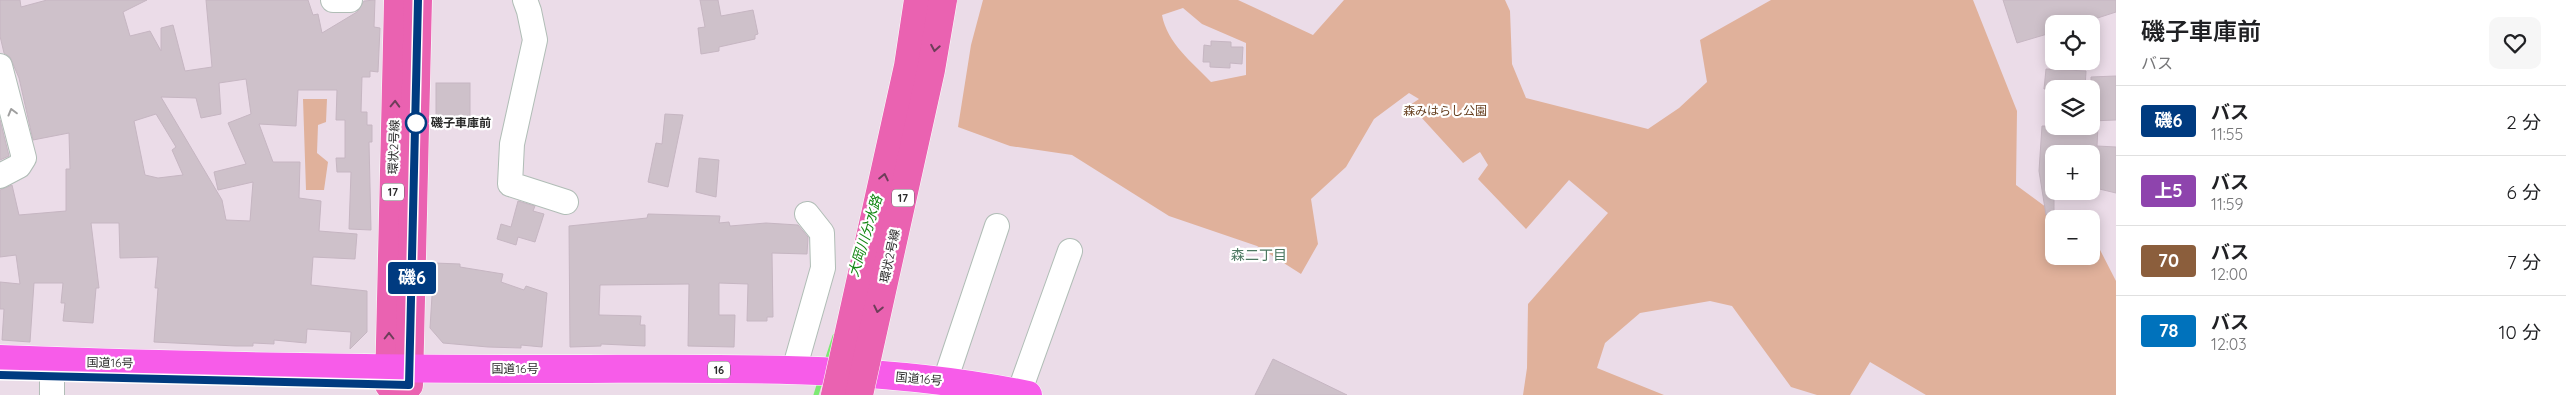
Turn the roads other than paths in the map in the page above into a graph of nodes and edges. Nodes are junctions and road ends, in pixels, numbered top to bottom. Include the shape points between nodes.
1 (333, 0) edge
2 (350, 0) edge
3 (398, 0) edge
4 (418, 0) edge
5 (525, 0) edge
6 (918, 0) edge
7 (943, 0) edge
8 (0, 66) edge
9 (0, 176) edge
10 (566, 202) dead end
11 (807, 214) dead end
12 (997, 226) dead end
13 (1070, 251) dead end
14 (0, 359) edge
15 (794, 370) junction
16 (0, 375) edge
17 (52, 378) edge
18 (399, 382) edge
19 (869, 388) edge
20 (938, 388) edge
21 (1023, 394) edge
22 (835, 395) edge

1 - 2 street
18 -> 3 main road, 環状2号線 / 17
4 - 18 main road, 環状2号線 / 17
5 - 10 street via 535,40 512,144 510,184
22 -> 6 main road, 環状2号線 / 17, bridge via 906,76
7 -> 19 main road, 環状2号線 / 17, bridge
9 -> 8 street via 19,166 24,158
11 - 15 street via 822,233 823,268
12 - 20 street
13 - 21 street
14 - 17 highway, 国道16号 / 16
15 - 18 highway, 国道16号 / 16
15 - 19 highway, 国道16号 / 16
16 - 17 highway, 国道16号 / 16
17 - 18 highway, 国道16号 / 16
18 - 19 highway, 国道16号 / 16
19 - 20 highway, 国道16号 / 16
20 - 21 highway, 国道16号 / 16

